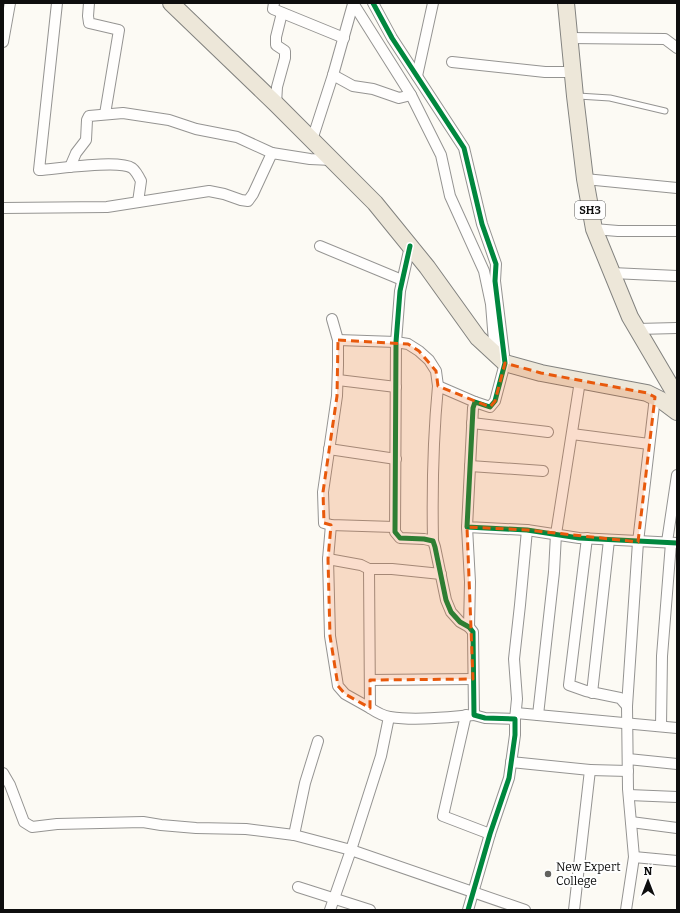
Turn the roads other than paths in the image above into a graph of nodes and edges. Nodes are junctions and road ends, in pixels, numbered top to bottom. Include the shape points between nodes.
1 (10, 3) edge
2 (57, 3) edge
3 (89, 3) edge
4 (171, 3) edge
5 (274, 3) edge
6 (353, 3) edge
7 (373, 3) edge
8 (433, 3) edge
9 (566, 3) edge
10 (282, 13) junction
11 (344, 38) junction
12 (569, 38) junction
13 (3, 42) edge
14 (677, 48) edge
15 (452, 62) dead end
16 (572, 72) junction
17 (333, 75) junction
18 (417, 76) junction
19 (411, 94) junction
20 (575, 96) junction
21 (276, 104) junction
22 (665, 111) dead end
23 (105, 114) junction
24 (312, 140) junction
25 (272, 153) junction
26 (332, 160) junction
27 (70, 167) junction
28 (585, 179) junction
29 (677, 188) edge
30 (138, 202) junction
31 (3, 208) edge
32 (594, 229) junction
33 (677, 231) edge
34 (320, 246) dead end
35 (410, 246) junction
36 (612, 274) junction
37 (677, 276) edge
38 (402, 280) junction
39 (332, 319) dead end
40 (677, 328) edge
41 (637, 329) junction
42 (338, 340) junction
43 (396, 342) junction
44 (500, 358) junction
45 (338, 380) junction
46 (673, 380) edge
47 (580, 381) junction
48 (438, 386) junction
49 (396, 387) junction
50 (655, 397) junction
51 (677, 397) edge
52 (475, 402) junction
53 (677, 412) edge
54 (472, 422) junction
55 (548, 432) dead end
56 (572, 434) junction
57 (649, 444) junction
58 (329, 449) junction
59 (396, 459) junction
60 (470, 466) junction
61 (543, 471) dead end
62 (677, 475) edge
63 (331, 525) junction
64 (394, 527) junction
65 (467, 528) junction
66 (527, 530) junction
67 (556, 534) junction
68 (587, 538) junction
69 (609, 540) junction
70 (433, 541) junction
71 (638, 542) junction
72 (672, 543) edge
73 (328, 559) junction
74 (369, 569) junction
75 (441, 574) junction
76 (470, 627) junction
77 (473, 679) junction
78 (370, 680) junction
79 (592, 692) junction
80 (627, 706) junction
81 (370, 708) junction
82 (470, 715) junction
83 (538, 715) junction
84 (515, 716) junction
85 (390, 717) junction
86 (627, 724) junction
87 (661, 726) junction
88 (677, 728) edge
89 (318, 741) dead end
90 (628, 759) junction
91 (511, 762) junction
92 (677, 764) edge
93 (590, 770) junction
94 (628, 771) junction
95 (3, 773) edge
96 (629, 795) junction
97 (677, 797) edge
98 (631, 822) junction
99 (677, 828) edge
100 (490, 834) junction
101 (294, 835) junction
102 (351, 850) junction
103 (634, 857) junction
104 (677, 861) edge
105 (298, 887) dead end
106 (474, 892) junction
107 (334, 898) junction
108 (330, 910) edge
109 (370, 910) edge
110 (468, 910) edge
111 (525, 910) edge
112 (574, 910) edge
113 (626, 910) edge

1 - 13 street
2 - 27 street via 39,170
3 - 23 street via 89,23 119,30
4 - 21 main road
5 - 10 street via 273,9
6 - 11 street
6 - 19 street
7 - 18 street
8 - 18 street
9 - 12 main road, SH3
10 - 11 street
10 - 21 street via 276,45 285,51 285,58 277,88
11 - 17 street
12 - 14 street via 665,39
12 - 16 main road, SH3
15 - 16 street via 545,72
16 - 20 main road, SH3
17 - 19 street via 353,86 373,89 399,98
17 - 24 street
18 - 44 street via 464,148 482,224 496,264
19 - 44 street via 441,155 450,196 484,271
20 - 22 lane via 610,98
20 - 28 main road, SH3
21 - 24 main road
23 - 25 street via 123,113 169,120 196,129 237,137
23 - 27 street via 89,116 86,120 86,140
24 - 26 main road
25 - 26 street
25 - 30 street via 248,201 209,191
26 - 35 main road via 375,203
27 - 30 street via 124,164 133,168 141,181
28 - 29 street
28 - 32 main road, SH3
30 - 31 street via 107,207
32 - 33 street
32 - 36 main road, SH3
34 - 38 street
35 - 38 street
35 - 44 main road via 478,338
36 - 37 street
36 - 41 main road, SH3
38 - 43 street
39 - 42 street
40 - 41 street
41 - 46 main road, SH3
42 - 43 street
42 - 45 street
43 - 48 street via 408,344 429,360 436,370
43 - 49 street
44 - 47 main road via 541,374
44 - 52 street via 495,401 490,407
45 - 49 street
45 - 58 street
46 - 51 main road, SH3
47 - 50 main road via 647,393
47 - 56 street
48 - 52 street
48 - 70 street via 434,431
49 - 59 street
50 - 53 main road
50 - 57 street
52 - 54 street
54 - 55 street
54 - 60 street
56 - 57 street
56 - 67 street
57 - 71 street
58 - 59 street
58 - 63 street via 323,492 324,523
59 - 64 street
60 - 61 street
60 - 65 street
62 - 72 street
63 - 64 street
63 - 73 street
64 - 70 street via 400,538
65 - 66 street
65 - 76 street
66 - 67 street
66 - 84 street via 514,659 517,699
67 - 68 street
67 - 83 street
68 - 69 street
68 - 79 street via 569,685
69 - 71 street
69 - 79 street
70 - 75 street
71 - 72 street
71 - 80 street
72 - 87 street via 662,656
73 - 74 street
73 - 81 street via 330,636 338,686 345,694
74 - 75 street
74 - 78 street
75 - 76 street via 451,612 460,622
76 - 77 street via 473,632
77 - 78 street
77 - 82 street
78 - 81 street
79 - 80 street via 620,698
80 - 86 street
81 - 85 street
82 - 84 street via 485,718
82 - 85 street
82 - 100 street via 443,816
83 - 84 street
83 - 86 street
84 - 91 street
85 - 102 street via 381,756
86 - 87 street
86 - 90 street
87 - 88 street
89 - 101 street via 305,783
90 - 92 street
90 - 94 street
91 - 93 street
91 - 100 street
93 - 94 street
93 - 112 street
94 - 96 street
95 - 101 street via 24,822 32,826 143,822
96 - 97 street
96 - 98 street
98 - 99 street
98 - 103 street
100 - 106 street
101 - 102 street
102 - 106 street
102 - 107 street
103 - 104 street
103 - 113 street
105 - 107 street
106 - 110 street
106 - 111 street
107 - 108 street
107 - 109 street

